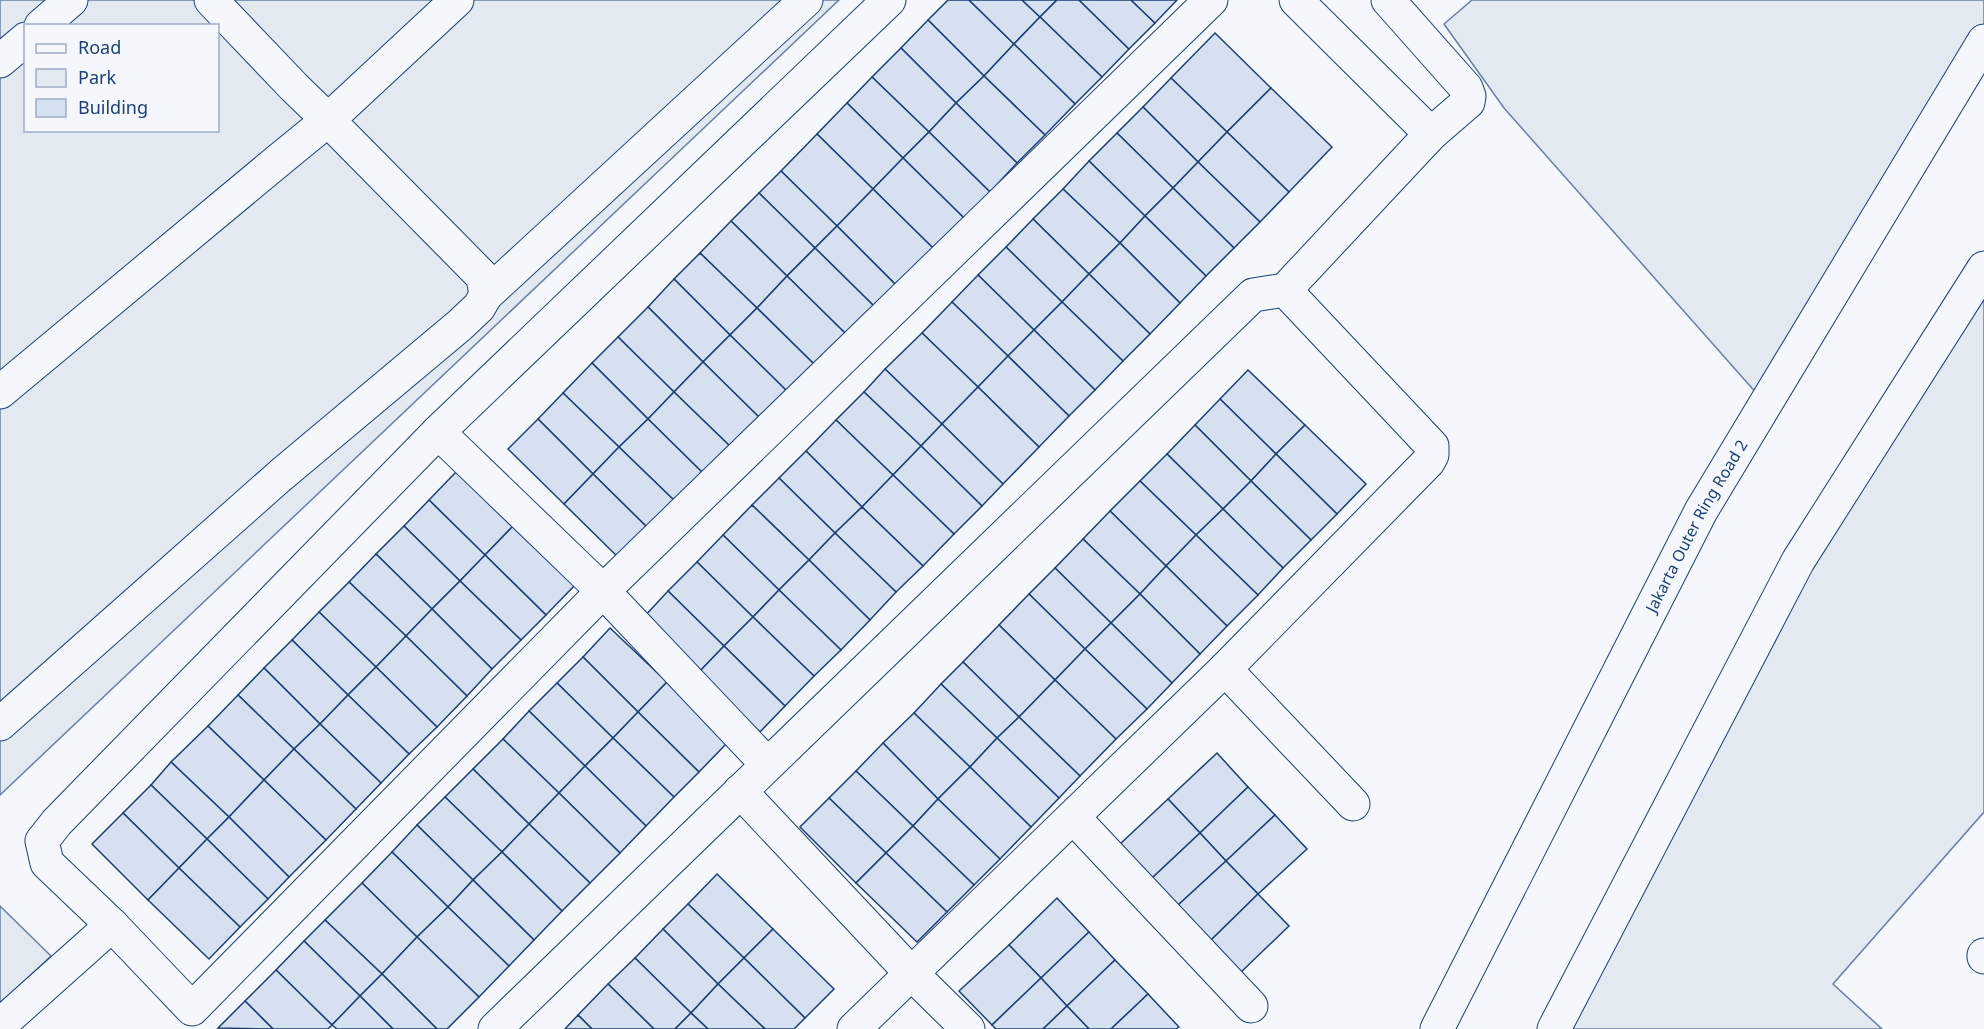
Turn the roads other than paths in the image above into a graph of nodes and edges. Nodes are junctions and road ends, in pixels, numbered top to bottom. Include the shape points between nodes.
1 (71, 0) edge
2 (212, 0) edge
3 (457, 0) edge
4 (806, 0) edge
5 (889, 0) edge
6 (1211, 0) edge
7 (1296, 0) edge
8 (1388, 0) edge
9 (43, 24) edge
10 (24, 41) edge
11 (1984, 41) edge
12 (0, 61) edge
13 (328, 120) junction
14 (1431, 134) junction
15 (1984, 268) edge
16 (1285, 290) junction
17 (486, 295) junction
18 (0, 392) edge
19 (438, 432) junction
20 (603, 591) junction
21 (1225, 669) junction
22 (0, 724) edge
23 (767, 764) junction
24 (741, 791) junction
25 (1353, 804) dead end
26 (1073, 817) junction
27 (112, 925) junction
28 (912, 974) junction
29 (1251, 1006) dead end
30 (201, 1019) edge
31 (0, 1025) edge
32 (495, 1029) edge
33 (854, 1029) edge
34 (968, 1029) edge
35 (1437, 1029) edge
36 (1554, 1029) edge

1 - 9 main road
2 - 13 main road
3 - 13 main road
4 - 17 main road
5 - 19 main road
6 - 20 main road
7 - 14 main road
8 - 14 main road via 1469,96 1468,102
10 - 12 main road
11 - 35 main road, Jakarta Outer Ring Road 2 via 1701,511
13 - 17 main road via 483,277
13 - 18 main road
14 - 16 main road
15 - 36 main road via 1798,561
16 - 21 main road via 1432,446 1432,455
16 - 23 main road via 1253,295
17 - 22 main road via 460,326 281,475
19 - 20 main road
19 - 27 main road via 42,841 47,862
20 - 23 main road
20 - 30 main road
21 - 25 main road
21 - 26 main road
23 - 24 main road
24 - 28 main road
24 - 32 main road
26 - 28 main road
26 - 29 main road
27 - 30 main road
27 - 31 main road
28 - 33 main road
28 - 34 main road

